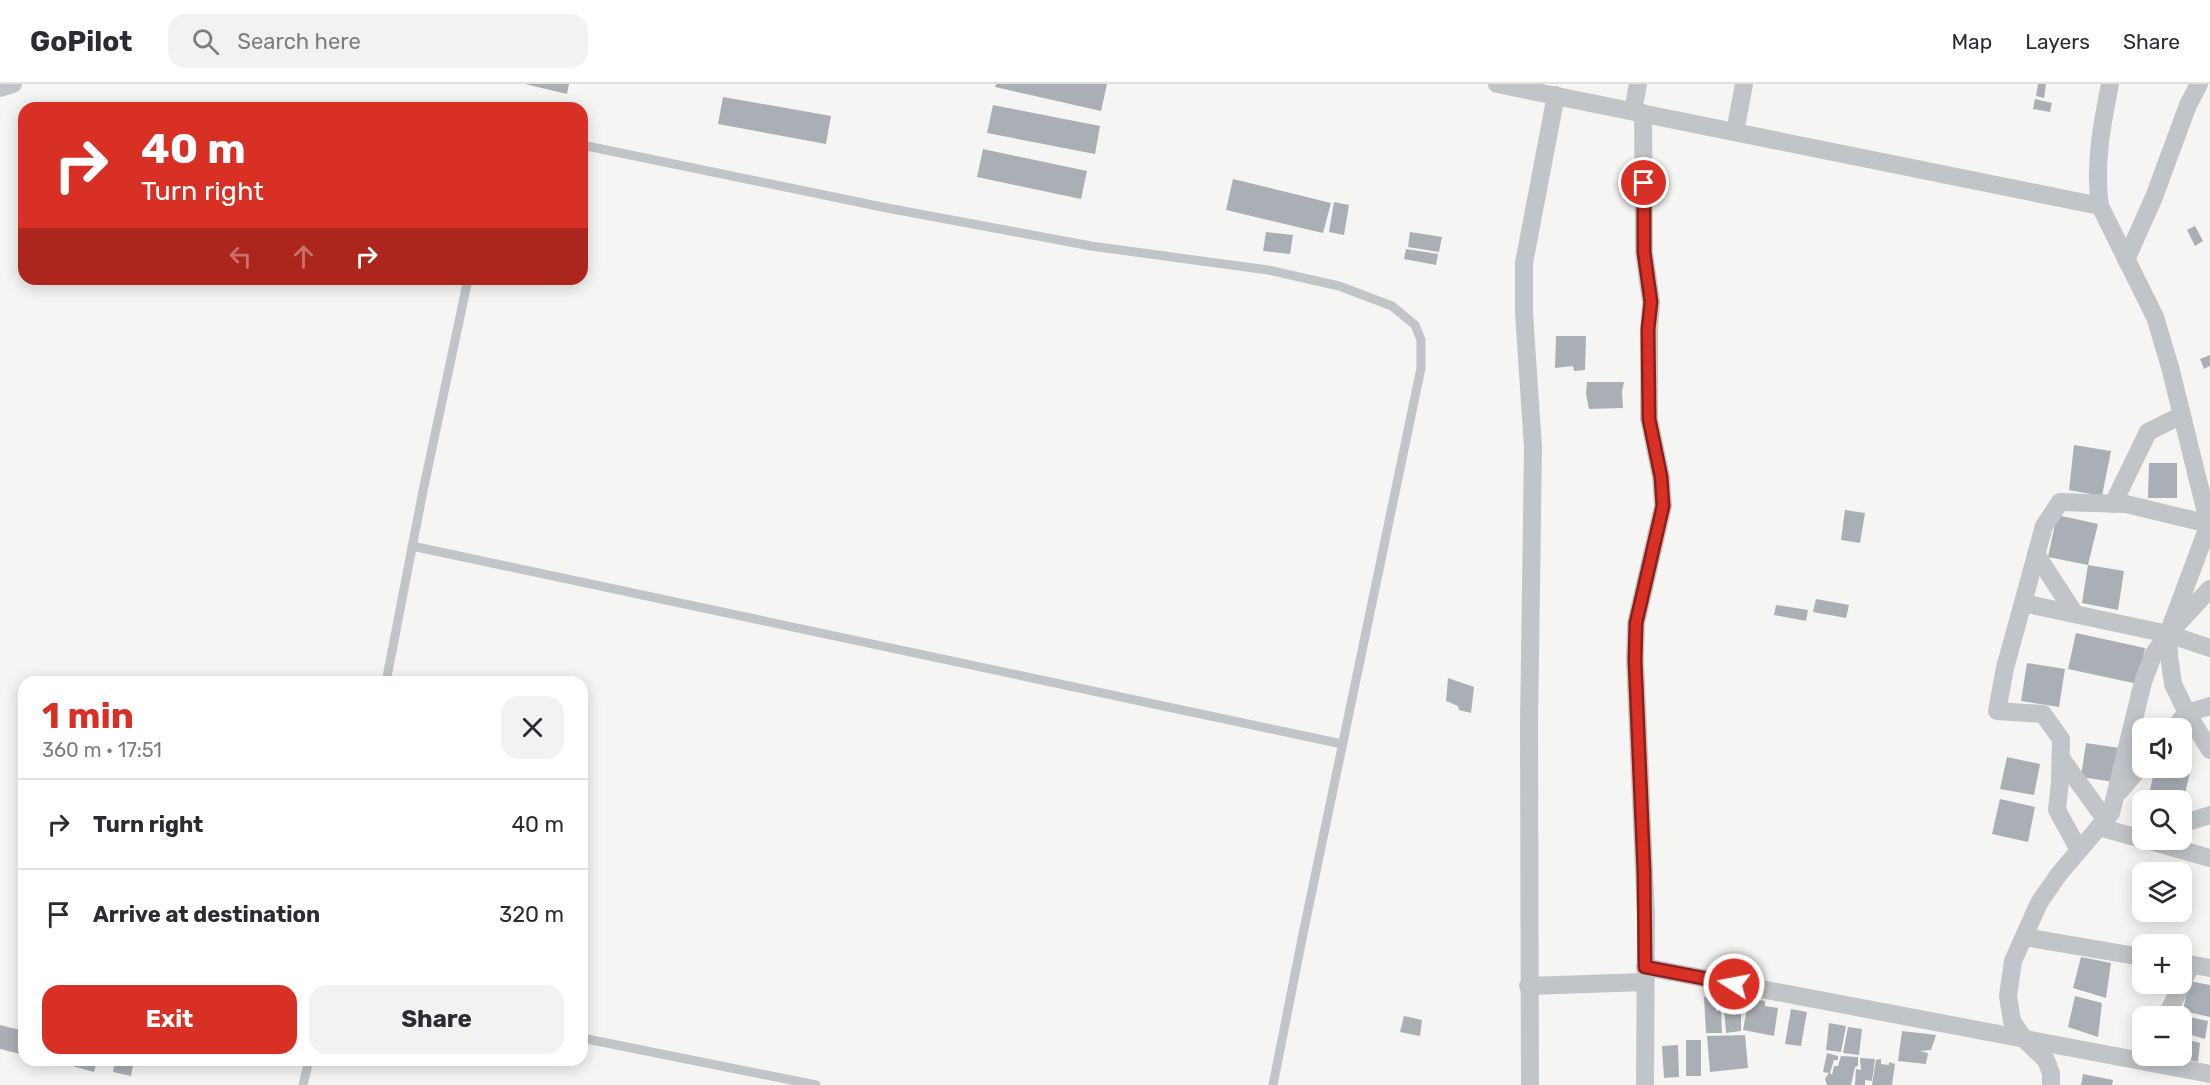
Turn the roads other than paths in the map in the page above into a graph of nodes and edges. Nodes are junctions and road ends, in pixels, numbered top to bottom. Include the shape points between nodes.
1 (13, 84) edge
2 (1497, 84) edge
3 (1638, 84) edge
4 (1744, 84) edge
5 (2110, 84) edge
6 (2199, 84) edge
7 (0, 88) edge
8 (1556, 95) junction
9 (1638, 112) junction
10 (1735, 132) junction
11 (588, 146) edge
12 (2100, 206) junction
13 (2126, 260) junction
14 (467, 285) edge
15 (2182, 415) junction
16 (2113, 504) junction
17 (2210, 525) edge
18 (412, 546) junction
19 (2036, 554) junction
20 (2210, 589) edge
21 (2023, 603) junction
22 (2075, 614) junction
23 (2168, 634) junction
24 (2210, 648) edge
25 (387, 676) edge
26 (2210, 706) edge
27 (2187, 713) junction
28 (2183, 718) edge
29 (1342, 744) junction
30 (2210, 750) edge
31 (2061, 758) junction
32 (2132, 777) edge
33 (2117, 795) junction
34 (2210, 815) edge
35 (2192, 821) edge
36 (2102, 823) junction
37 (2132, 834) edge
38 (2079, 850) junction
39 (2177, 850) edge
40 (2206, 860) edge
41 (2024, 937) junction
42 (2132, 955) edge
43 (2192, 965) edge
44 (2210, 968) edge
45 (1645, 975) junction
46 (1528, 986) junction
47 (588, 1039) edge
48 (2024, 1039) junction
49 (2132, 1057) edge
50 (308, 1066) edge
51 (2158, 1066) edge
52 (2210, 1074) edge
53 (2178, 1077) edge
54 (303, 1085) edge
55 (816, 1085) edge
56 (1273, 1085) edge
57 (1530, 1085) edge
58 (1645, 1085) edge
59 (2051, 1085) edge

1 - 7 street
2 - 8 street
3 - 9 street
4 - 10 street
5 - 12 street via 2099,148
6 - 13 street
8 - 9 street
8 - 46 street via 1524,263 1533,448
9 - 10 street
9 - 45 street via 1644,252 1651,302 1649,419 1663,506 1636,623
10 - 12 street
11 - 29 lane via 1091,246 1268,270 1339,286 1392,306 1415,325 1421,340 1421,368
12 - 13 street
13 - 15 street via 2155,317
14 - 18 lane
15 - 16 street via 2148,432
15 - 17 street
16 - 17 street
16 - 19 street via 2060,502 2044,526
17 - 23 street
18 - 25 lane
18 - 29 lane
19 - 21 street
19 - 22 street
20 - 23 street
21 - 22 street
21 - 31 street via 1996,711 2043,714 2061,739
22 - 23 street
23 - 24 street
23 - 27 street via 2173,684
23 - 33 street via 2153,656 2143,682
26 - 27 street
27 - 28 street
27 - 30 street
29 - 56 lane
31 - 36 street
31 - 38 street via 2056,810
32 - 33 street
33 - 36 street via 2111,813
34 - 35 street
36 - 37 street
36 - 38 street
38 - 41 street via 2039,903
39 - 40 street
41 - 42 street
41 - 48 street via 2013,961 2008,996 2012,1021
43 - 44 street
45 - 46 street
45 - 48 street
45 - 58 street
46 - 57 street
47 - 55 lane
48 - 49 street
48 - 59 street via 2046,1060
50 - 54 lane
51 - 53 street
52 - 53 street

